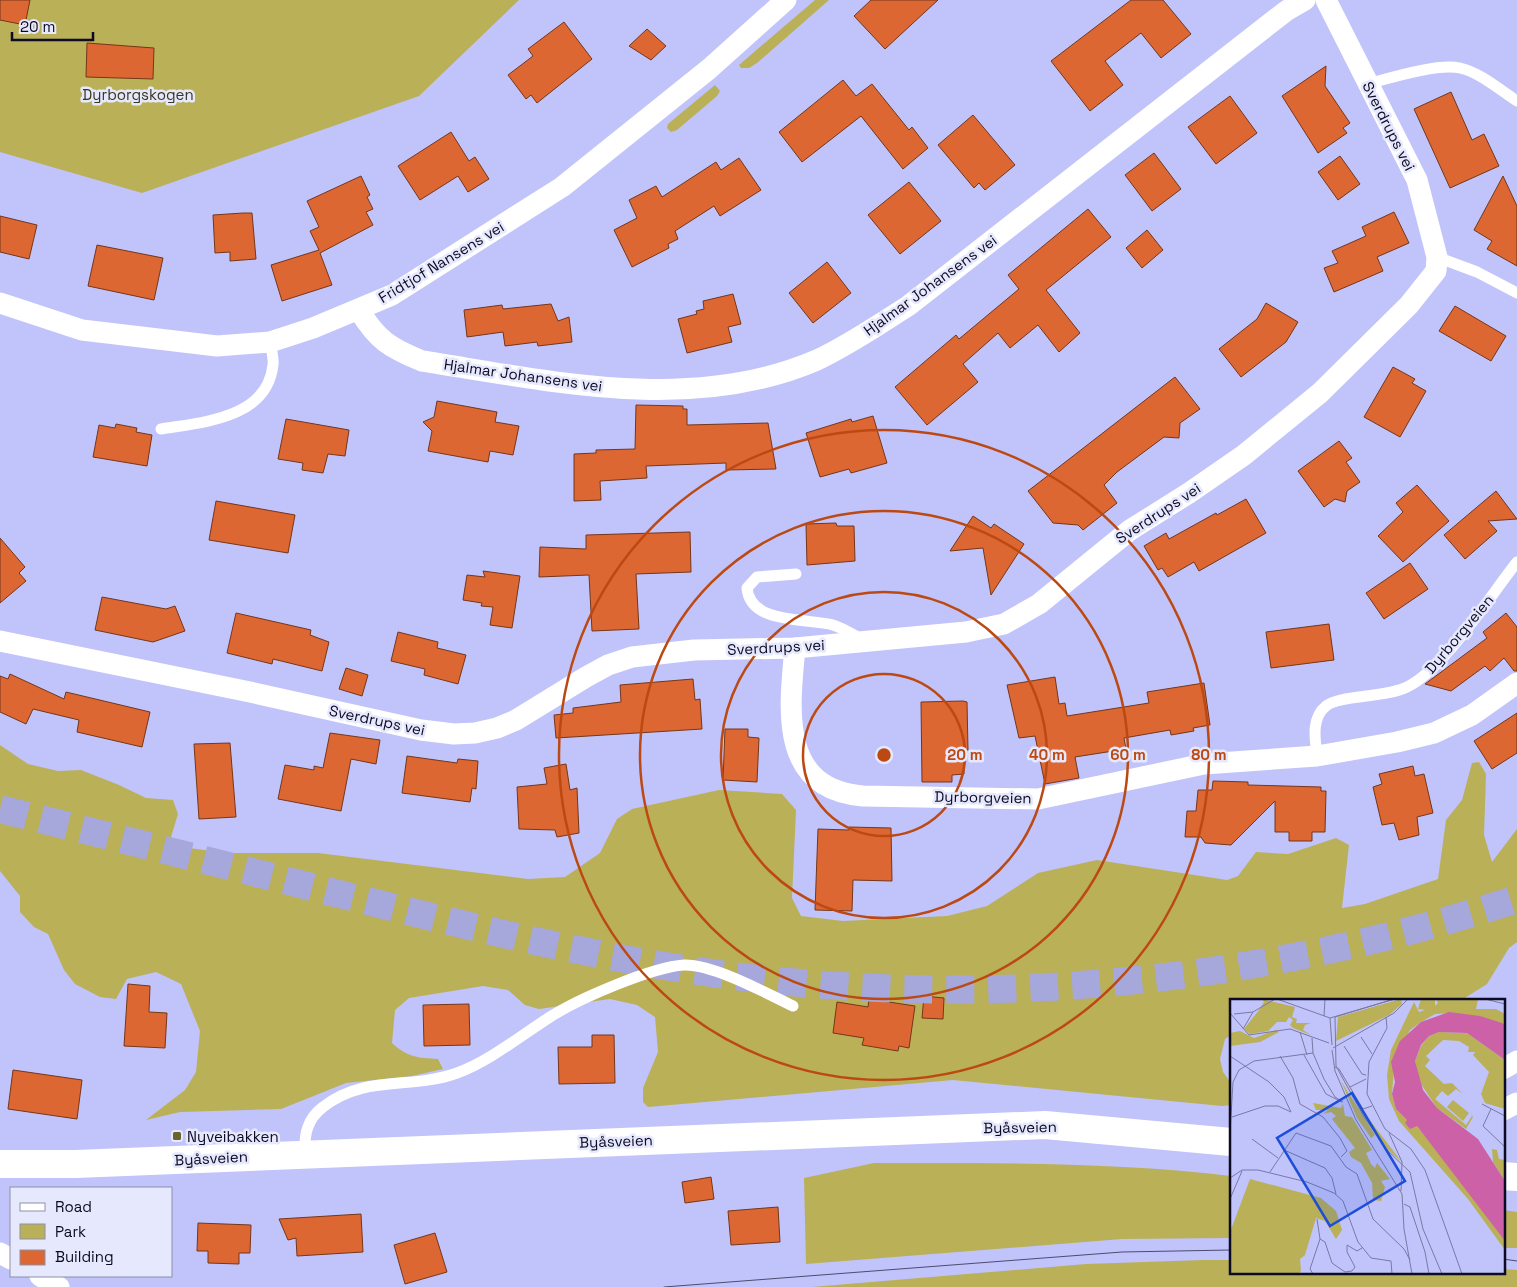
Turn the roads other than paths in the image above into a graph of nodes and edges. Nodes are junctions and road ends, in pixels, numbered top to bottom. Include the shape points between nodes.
1 (786, 0) edge
2 (1305, 0) edge
3 (1326, 0) edge
4 (1367, 84) junction
5 (1517, 101) edge
6 (1436, 257) junction
7 (1517, 293) edge
8 (0, 303) edge
9 (359, 310) junction
10 (270, 342) junction
11 (161, 429) dead end
12 (1517, 562) edge
13 (796, 574) dead end
14 (864, 640) junction
15 (0, 641) edge
16 (795, 648) junction
17 (1517, 683) edge
18 (1317, 756) junction
19 (793, 1006) dead end
20 (1517, 1061) edge
21 (1504, 1068) edge
22 (1517, 1103) edge
23 (1504, 1110) edge
24 (1230, 1142) edge
25 (305, 1153) junction
26 (0, 1164) edge
27 (1504, 1176) edge
28 (1517, 1177) edge
29 (42, 1277) edge
30 (59, 1287) edge

1 - 9 street, Fridtjof Nansens vei via 709,69 562,187 392,295
2 - 9 street, Hjalmar Johansens vei via 1286,11 908,306 848,344 776,374 705,388 593,387 564,383 422,361 397,350 372,332
3 - 4 street, Sverdrups vei
4 - 5 lane via 1445,67 1459,68
4 - 6 street, Sverdrups vei via 1417,180
6 - 7 lane via 1477,272
6 - 14 street, Sverdrups vei via 1436,271 1409,305 1320,393 1244,455 1130,530 1039,604 1004,624 966,632
8 - 10 street, Fridtjof Nansens vei via 82,330 217,346
9 - 10 street, Fridtjof Nansens vei
10 - 11 lane via 274,364 268,383 250,406 221,419
12 - 18 lane, Dyrborgveien via 1471,623 1424,676 1392,693 1327,705 1320,713 1314,731
13 - 14 lane via 757,577 747,588 747,595 752,604 773,615 834,625
14 - 16 street, Sverdrups vei
15 - 16 street, Sverdrups vei via 421,730 454,734 475,733 516,720 586,676 620,660 687,651
16 - 18 street, Dyrborgveien via 791,716 798,757 804,768 821,783 840,792 863,796 1038,799 1204,764
17 - 18 street, Dyrborgveien via 1472,715 1434,733
19 - 25 lane via 701,967 684,965 656,970 567,1006 507,1046 458,1073 429,1081 368,1086 347,1092 322,1107 310,1121 304,1136
20 - 21 street
22 - 23 street
24 - 25 main road, Byåsveien via 1045,1125
25 - 26 main road, Byåsveien via 76,1164
27 - 28 main road
29 - 30 street

